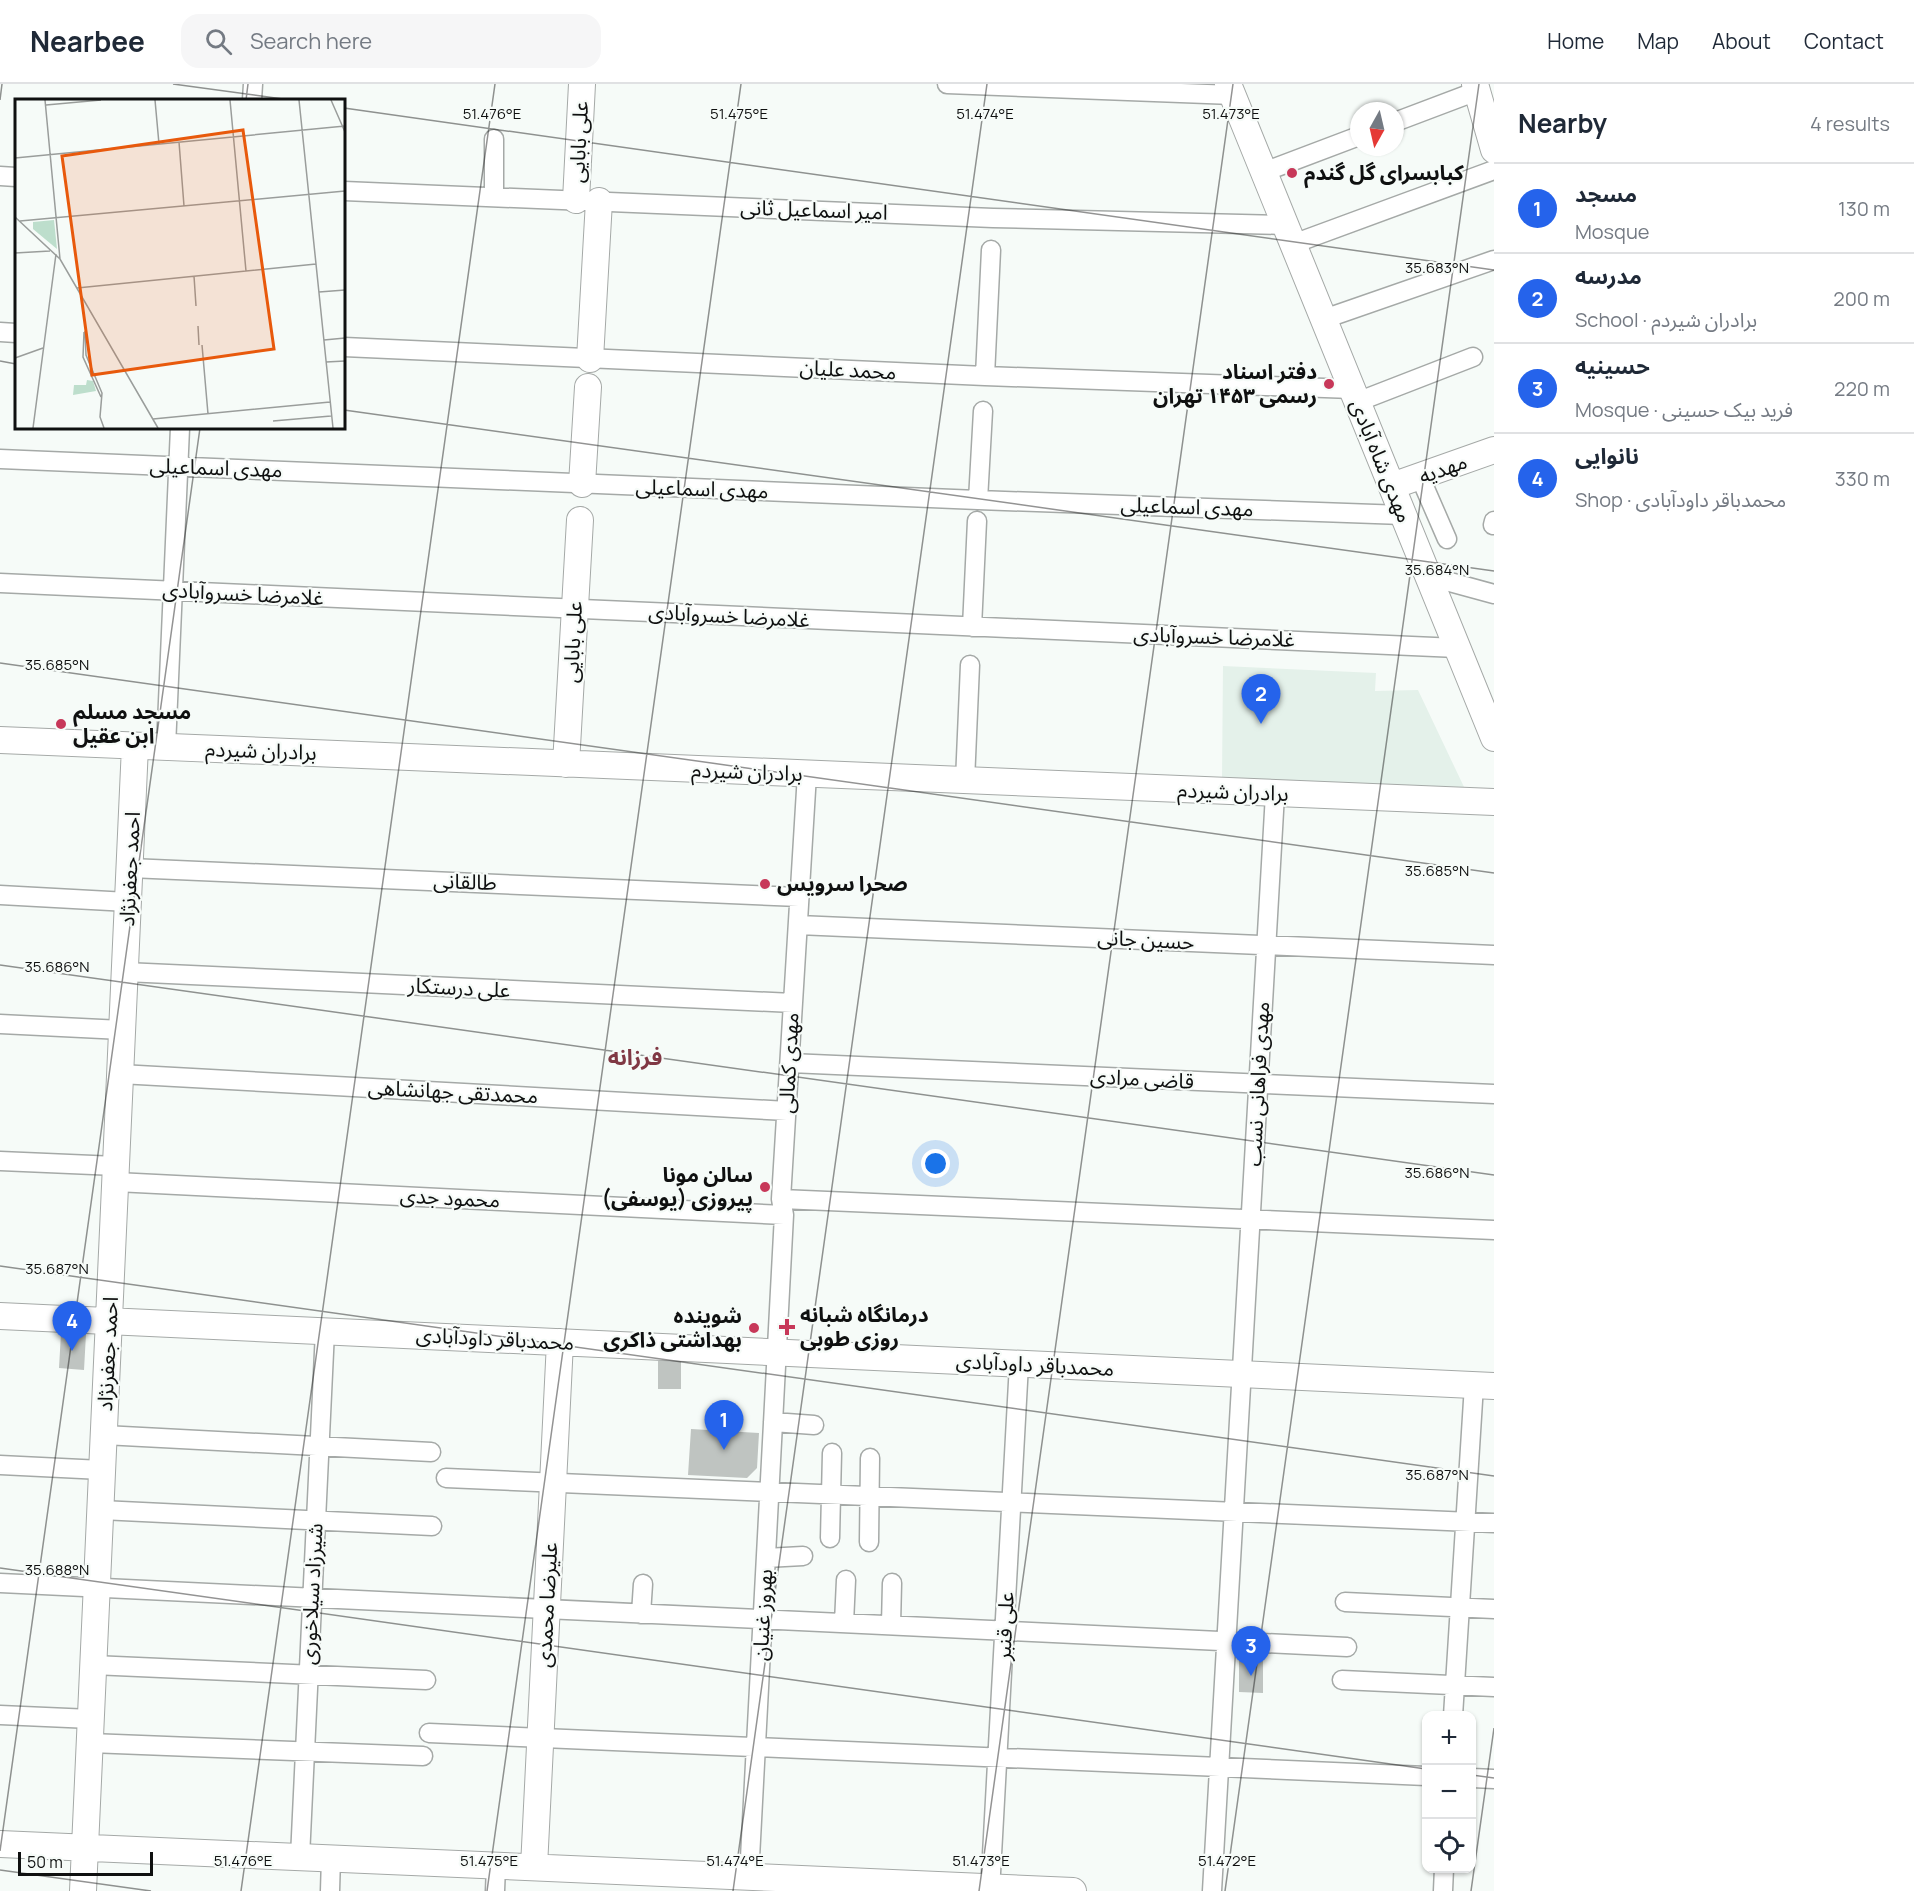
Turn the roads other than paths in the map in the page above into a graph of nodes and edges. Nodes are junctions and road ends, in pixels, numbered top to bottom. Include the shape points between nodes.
1 (253, 84) edge
2 (582, 84) edge
3 (947, 84) edge
4 (1482, 86) edge
5 (1231, 90) edge
6 (252, 99) edge
7 (1404, 118) edge
8 (494, 139) dead end
9 (1350, 139) edge
10 (1494, 150) edge
11 (1494, 170) edge
12 (1264, 172) junction
13 (0, 176) edge
14 (15, 177) edge
15 (345, 191) edge
16 (494, 197) junction
17 (587, 201) junction
18 (1289, 235) junction
19 (991, 250) dead end
20 (1494, 260) edge
21 (1324, 319) junction
22 (0, 332) edge
23 (15, 333) edge
24 (345, 347) edge
25 (1473, 357) dead end
26 (590, 359) junction
27 (985, 376) junction
28 (588, 387) dead end
29 (1355, 396) junction
30 (983, 411) dead end
31 (180, 429) edge
32 (1494, 450) edge
33 (0, 459) edge
34 (178, 466) junction
35 (1420, 477) junction
36 (582, 484) junction
37 (1392, 486) junction
38 (978, 500) junction
39 (1403, 514) junction
40 (580, 520) dead end
41 (978, 521) dead end
42 (1447, 539) dead end
43 (1428, 576) junction
44 (0, 583) edge
45 (173, 591) junction
46 (1494, 594) edge
47 (575, 609) junction
48 (972, 627) junction
49 (1457, 648) junction
50 (970, 665) dead end
51 (1494, 736) edge
52 (0, 740) edge
53 (135, 746) junction
54 (166, 747) junction
55 (566, 764) junction
56 (807, 774) junction
57 (965, 781) junction
58 (1275, 794) junction
59 (1494, 802) edge
60 (130, 868) junction
61 (0, 895) edge
62 (800, 897) junction
63 (128, 902) junction
64 (798, 925) junction
65 (1266, 946) junction
66 (1494, 956) edge
67 (125, 972) junction
68 (793, 1004) junction
69 (0, 1024) edge
70 (122, 1030) junction
71 (790, 1063) junction
72 (120, 1074) junction
73 (1258, 1084) junction
74 (1494, 1094) edge
75 (787, 1111) junction
76 (0, 1161) edge
77 (116, 1174) junction
78 (783, 1207) junction
79 (1250, 1219) junction
80 (1494, 1230) edge
81 (0, 1316) edge
82 (109, 1321) junction
83 (325, 1331) junction
84 (560, 1342) junction
85 (777, 1352) junction
86 (1019, 1364) junction
87 (1242, 1375) junction
88 (1484, 1386) edge
89 (773, 1422) junction
90 (814, 1425) dead end
91 (104, 1435) junction
92 (319, 1446) junction
93 (431, 1452) dead end
94 (832, 1453) dead end
95 (870, 1458) dead end
96 (0, 1465) edge
97 (102, 1470) junction
98 (446, 1478) dead end
99 (553, 1483) junction
100 (770, 1492) junction
101 (868, 1494) junction
102 (829, 1496) junction
103 (1012, 1502) junction
104 (101, 1510) junction
105 (1233, 1512) junction
106 (316, 1520) junction
107 (1465, 1522) junction
108 (1494, 1523) edge
109 (432, 1526) dead end
110 (830, 1538) dead end
111 (869, 1542) dead end
112 (803, 1556) dead end
113 (766, 1558) junction
114 (846, 1581) dead end
115 (0, 1583) edge
116 (892, 1583) dead end
117 (643, 1584) dead end
118 (97, 1588) junction
119 (312, 1598) junction
120 (1345, 1602) dead end
121 (1460, 1607) junction
122 (547, 1609) junction
123 (1494, 1609) edge
124 (641, 1614) junction
125 (763, 1619) junction
126 (844, 1623) junction
127 (891, 1625) junction
128 (1004, 1630) junction
129 (1226, 1641) junction
130 (1347, 1647) dead end
131 (93, 1665) junction
132 (309, 1675) junction
133 (426, 1680) dead end
134 (1342, 1680) dead end
135 (1455, 1685) junction
136 (1494, 1687) edge
137 (1454, 1711) edge
138 (0, 1715) edge
139 (90, 1731) junction
140 (429, 1733) dead end
141 (541, 1738) junction
142 (756, 1747) junction
143 (305, 1752) junction
144 (423, 1756) dead end
145 (997, 1758) junction
146 (1219, 1767) junction
147 (1422, 1776) edge
148 (1476, 1778) edge
149 (1494, 1779) edge
150 (0, 1844) edge
151 (85, 1847) junction
152 (300, 1857) junction
153 (331, 1858) junction
154 (496, 1866) junction
155 (534, 1867) junction
156 (1444, 1873) edge
157 (749, 1877) junction
158 (690, 1883) edge
159 (807, 1885) edge
160 (990, 1889) edge
161 (83, 1891) edge
162 (330, 1891) edge
163 (495, 1891) edge
164 (1073, 1891) edge
165 (1212, 1891) edge
166 (1443, 1891) edge

1 - 6 street
2 - 17 street, علی بابایی
3 - 5 street
4 - 7 street
4 - 10 street
5 - 12 street, مهدی شاه آبادی
8 - 16 street
9 - 12 street
11 - 18 street
12 - 18 street, مهدی شاه آبادی
13 - 14 street
15 - 16 street, امیر اسماعیل ثانی
16 - 17 street, امیر اسماعیل ثانی
17 - 18 street, امیر اسماعیل ثانی
17 - 26 street, علی بابایی
18 - 21 street, مهدی شاه آبادی
19 - 27 street
20 - 21 street
21 - 29 street, مهدی شاه آبادی
22 - 23 street
24 - 26 street, محمد علیان
25 - 29 street
26 - 27 street, محمد علیان
27 - 29 street, محمد علیان
28 - 36 street
29 - 37 street, مهدی شاه آبادی
30 - 38 street
31 - 34 street
32 - 35 street, مهدیه
33 - 34 street, مهدی اسماعیلی
34 - 36 street, مهدی اسماعیلی
34 - 45 street
35 - 37 street, مهدیه
35 - 42 street
36 - 38 street, مهدی اسماعیلی
37 - 39 street, مهدی شاه آبادی
38 - 39 street, مهدی اسماعیلی
39 - 43 street, مهدی شاه آبادی
40 - 47 street, علی بابایی
41 - 48 street
43 - 46 street
43 - 49 street, مهدی شاه آبادی
44 - 45 street, غلامرضا خسروآبادی
45 - 47 street, غلامرضا خسروآبادی
45 - 54 street
47 - 48 street, غلامرضا خسروآبادی
47 - 55 street, علی بابایی
48 - 49 street, غلامرضا خسروآبادی
49 - 51 street, مهدی شاه آبادی
50 - 57 street
52 - 53 street, برادران شیردم
53 - 54 street, برادران شیردم
53 - 60 street, احمد جعفرنژاد
54 - 55 street, برادران شیردم
55 - 56 street, برادران شیردم
56 - 57 street, برادران شیردم
56 - 62 street, مهدی کمالی
57 - 58 street, برادران شیردم
58 - 59 street, برادران شیردم
58 - 65 street, مهدی فراهانی نسب
60 - 62 street, طالقانی
60 - 63 street, احمد جعفرنژاد
61 - 63 street
62 - 64 street, مهدی کمالی
63 - 67 street, احمد جعفرنژاد
64 - 65 street, حسین جانی
64 - 68 street, مهدی کمالی
65 - 66 street, حسین جانی
65 - 73 street, مهدی فراهانی نسب
67 - 68 street, علی درستکار
67 - 70 street, احمد جعفرنژاد
68 - 71 street, مهدی کمالی
69 - 70 street
70 - 72 street, احمد جعفرنژاد
71 - 73 street, قاضی مرادی
71 - 75 street, مهدی کمالی
72 - 75 street, محمدتقی جهانشاهی
72 - 77 street, احمد جعفرنژاد
73 - 74 street, قاضی مرادی
73 - 79 street, مهدی فراهانی نسب
75 - 78 street, مهدی کمالی
76 - 77 street, محمود جدی
77 - 78 street, محمود جدی
77 - 82 street, احمد جعفرنژاد
78 - 79 street, محمود جدی
78 - 85 street, مهدی کمالی
79 - 80 street, محمود جدی
79 - 87 street, مهدی فراهانی نسب
81 - 82 street, محمدباقر داودآبادی
82 - 83 street, محمدباقر داودآبادی
82 - 91 street, احمد جعفرنژاد
83 - 84 street, محمدباقر داودآبادی
83 - 92 street, شیرزاد سیلاخوری
84 - 85 street, محمدباقر داودآبادی
84 - 99 street, علیرضا محمدی
85 - 86 street, محمدباقر داودآبادی
85 - 89 street, بهروز غنیان
86 - 87 street, محمدباقر داودآبادی
86 - 103 street, علی قنبر
87 - 88 street, محمدباقر داودآبادی
87 - 105 street, مهدی فراهانی نسب
88 - 107 street
89 - 90 street
89 - 100 street, بهروز غنیان
91 - 92 street
91 - 97 street, احمد جعفرنژاد
92 - 93 street
92 - 106 street, شیرزاد سیلاخوری
94 - 102 street
95 - 101 street
96 - 97 street
97 - 104 street, احمد جعفرنژاد
98 - 99 street
99 - 100 street
99 - 122 street, علیرضا محمدی
100 - 102 street
100 - 113 street, بهروز غنیان
101 - 102 street
101 - 103 street
101 - 111 street
102 - 110 street
103 - 105 street
103 - 128 street, علی قنبر
104 - 106 street
104 - 118 street, احمد جعفرنژاد
105 - 107 street
105 - 129 street, مهدی فراهانی نسب
106 - 109 street
106 - 119 street, شیرزاد سیلاخوری
107 - 108 street
107 - 121 street
112 - 113 street
113 - 125 street, بهروز غنیان
114 - 126 street
115 - 118 street
116 - 127 street
117 - 124 street
118 - 119 street
118 - 131 street, احمد جعفرنژاد
119 - 122 street
119 - 132 street, شیرزاد سیلاخوری
120 - 121 street
121 - 123 street
121 - 135 street
122 - 124 street
122 - 141 street, علیرضا محمدی
124 - 125 street
125 - 126 street
125 - 142 street, بهروز غنیان
126 - 127 street
127 - 128 street
128 - 129 street
128 - 145 street, علی قنبر
129 - 130 street
129 - 146 street, مهدی فراهانی نسب
131 - 132 street
131 - 139 street, احمد جعفرنژاد
132 - 133 street
132 - 143 street, شیرزاد سیلاخوری
134 - 135 street
135 - 136 street
135 - 137 street
138 - 139 street
139 - 143 street
139 - 151 street, احمد جعفرنژاد
140 - 141 street
141 - 142 street
141 - 155 street, علیرضا محمدی
142 - 145 street
142 - 157 street, بهروز غنیان
143 - 144 street
143 - 152 street, شیرزاد سیلاخوری
145 - 146 street
145 - 160 street, علی قنبر
146 - 147 street
146 - 165 street, مهدی فراهانی نسب
148 - 149 street
150 - 151 street
151 - 152 street
151 - 161 street, احمد جعفرنژاد
152 - 153 street
153 - 154 street
153 - 162 street
154 - 155 street
154 - 163 street
155 - 158 street
156 - 166 street
157 - 158 street
157 - 159 street
159 - 160 street
160 - 164 street

